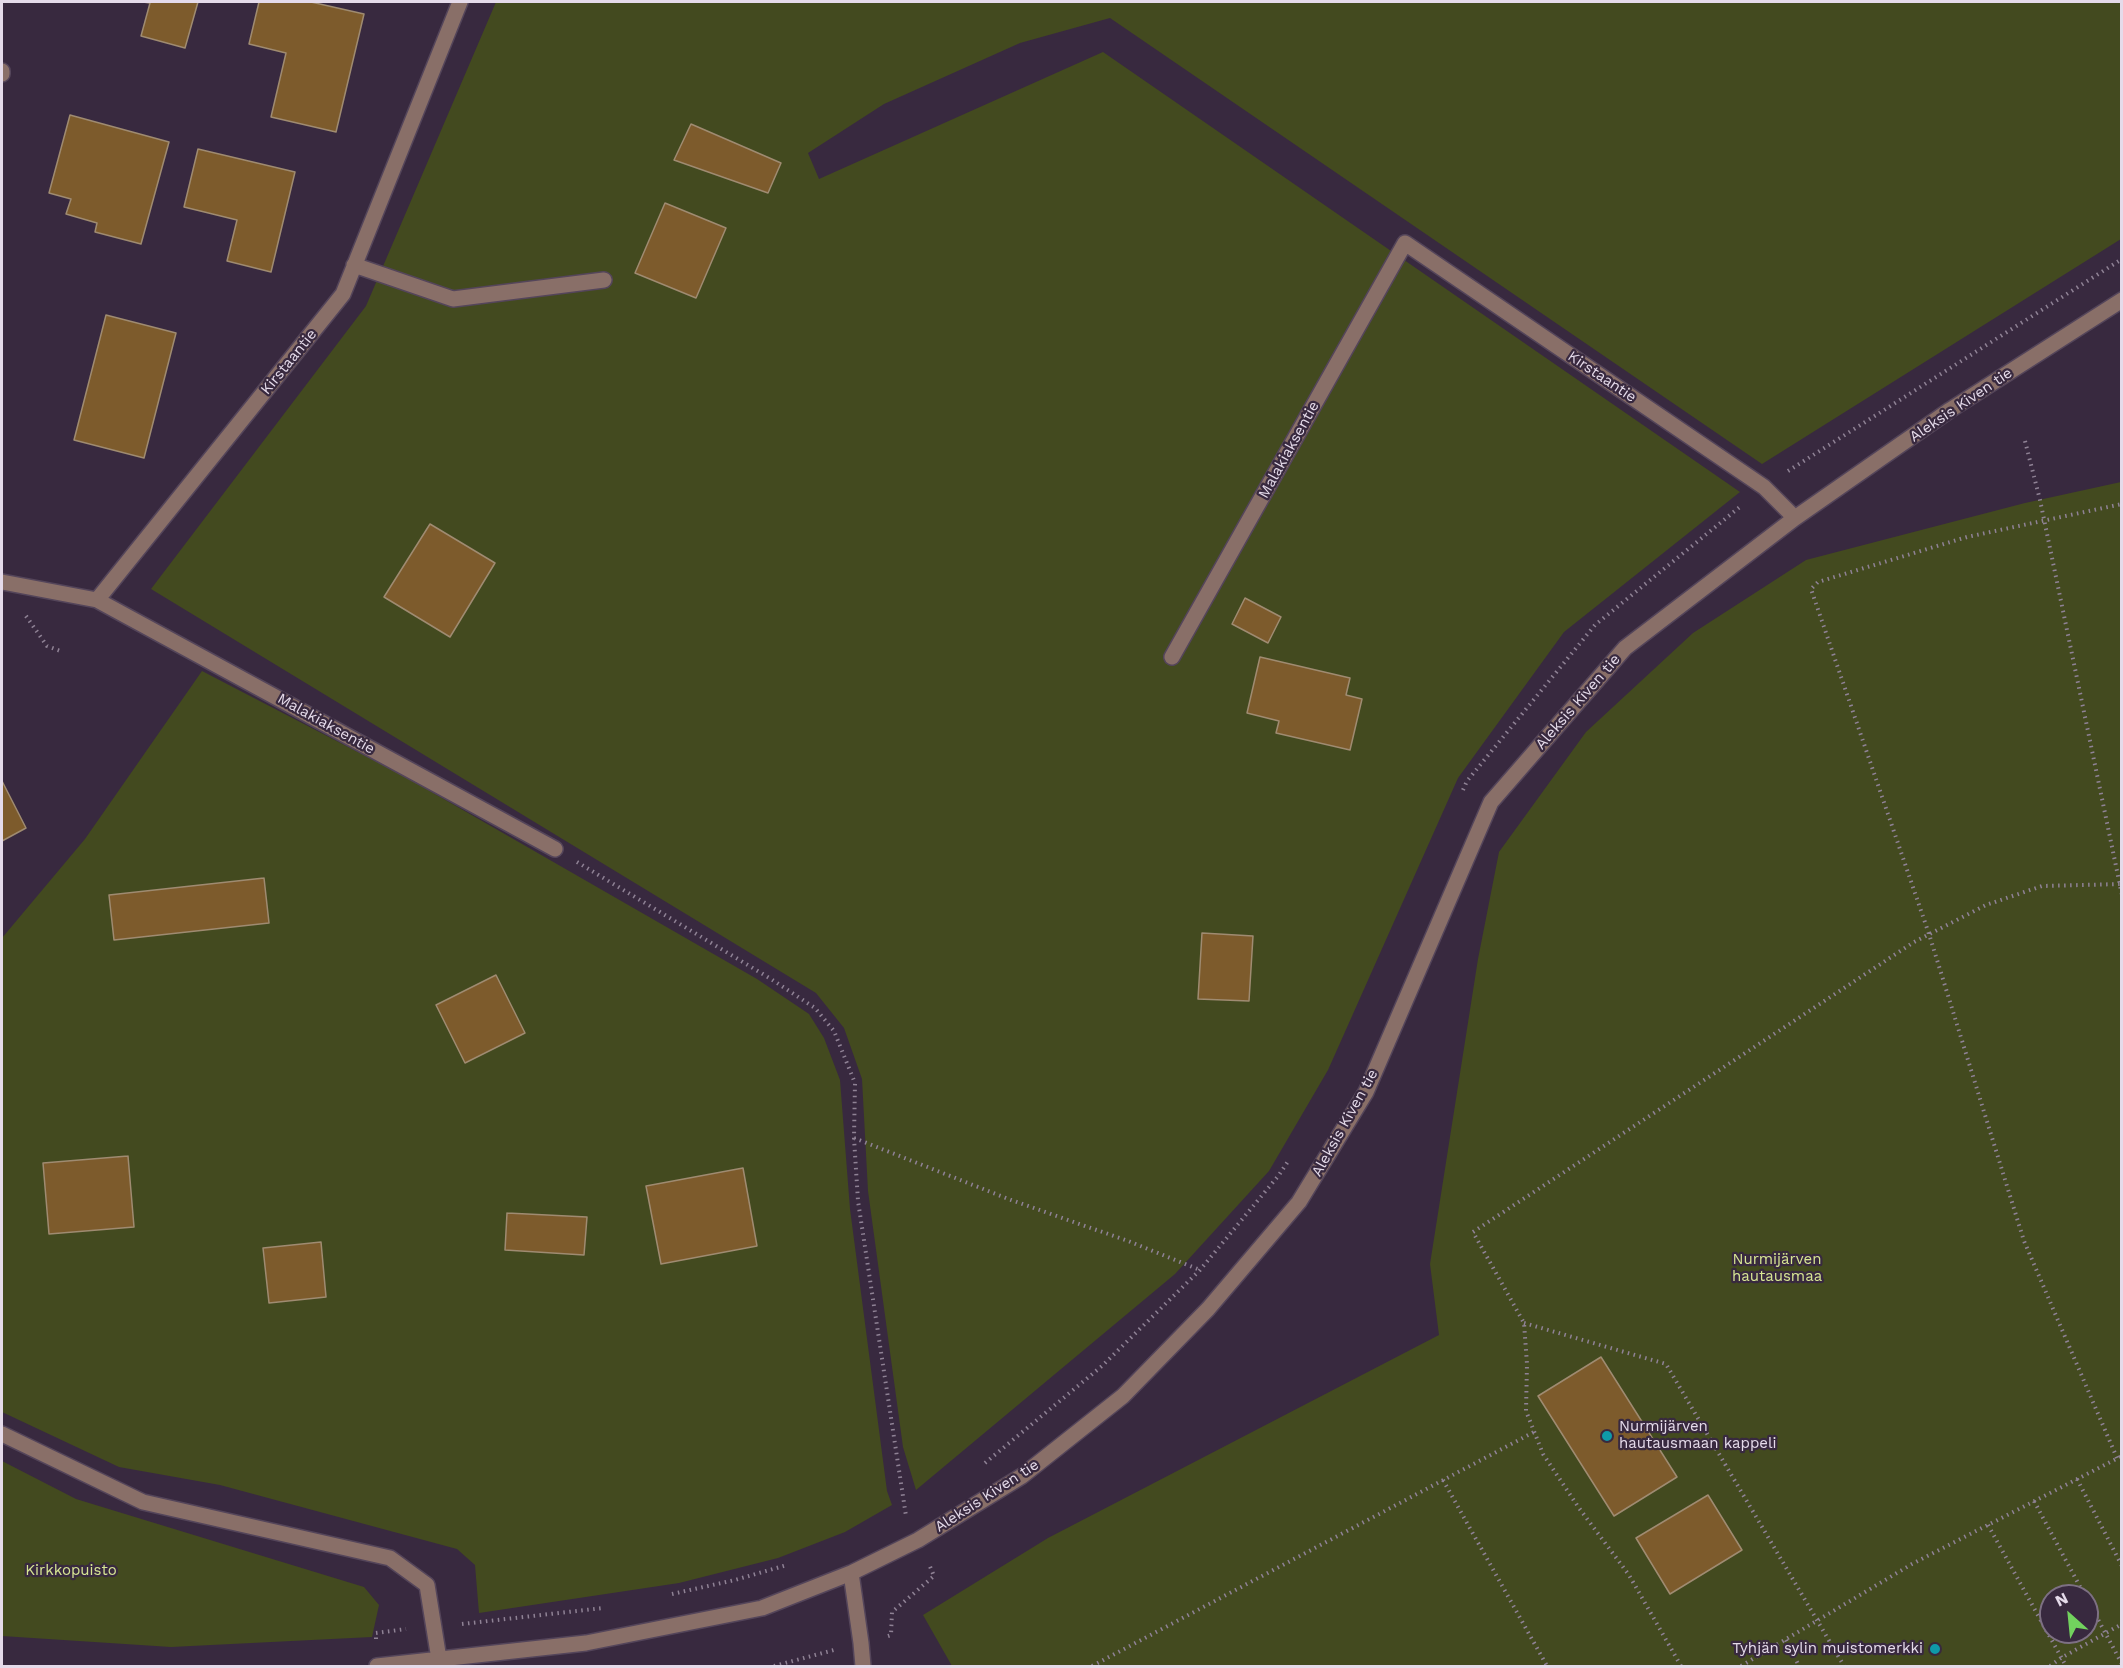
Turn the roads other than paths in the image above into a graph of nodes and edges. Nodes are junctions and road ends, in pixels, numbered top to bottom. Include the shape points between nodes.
1 (460, 2) edge
2 (1405, 243) joint
3 (354, 265) junction
4 (604, 280) dead end
5 (2121, 300) edge
6 (1795, 518) junction
7 (2, 582) edge
8 (97, 600) junction
9 (1172, 657) dead end
10 (555, 849) road end
11 (2, 1434) edge
12 (851, 1573) junction
13 (438, 1659) junction
14 (377, 1666) edge
15 (863, 1666) edge

1 - 3 street, Kirstaantie
2 - 6 street, Kirstaantie via 1764,487
2 - 9 street, Malakiaksentie
3 - 4 street via 453,298
3 - 8 street, Kirstaantie via 344,294
5 - 6 street, Aleksis Kiven tie via 1950,410
6 - 12 street, Aleksis Kiven tie via 1625,648 1491,802 1366,1092 1299,1202 1208,1309 1123,1396 1022,1476 918,1540
7 - 8 street
8 - 10 street, Malakiaksentie
11 - 13 street via 143,1502 390,1558 428,1585
12 - 13 street, Aleksis Kiven tie via 762,1608 586,1643
12 - 15 street
13 - 14 street, Aleksis Kiven tie

